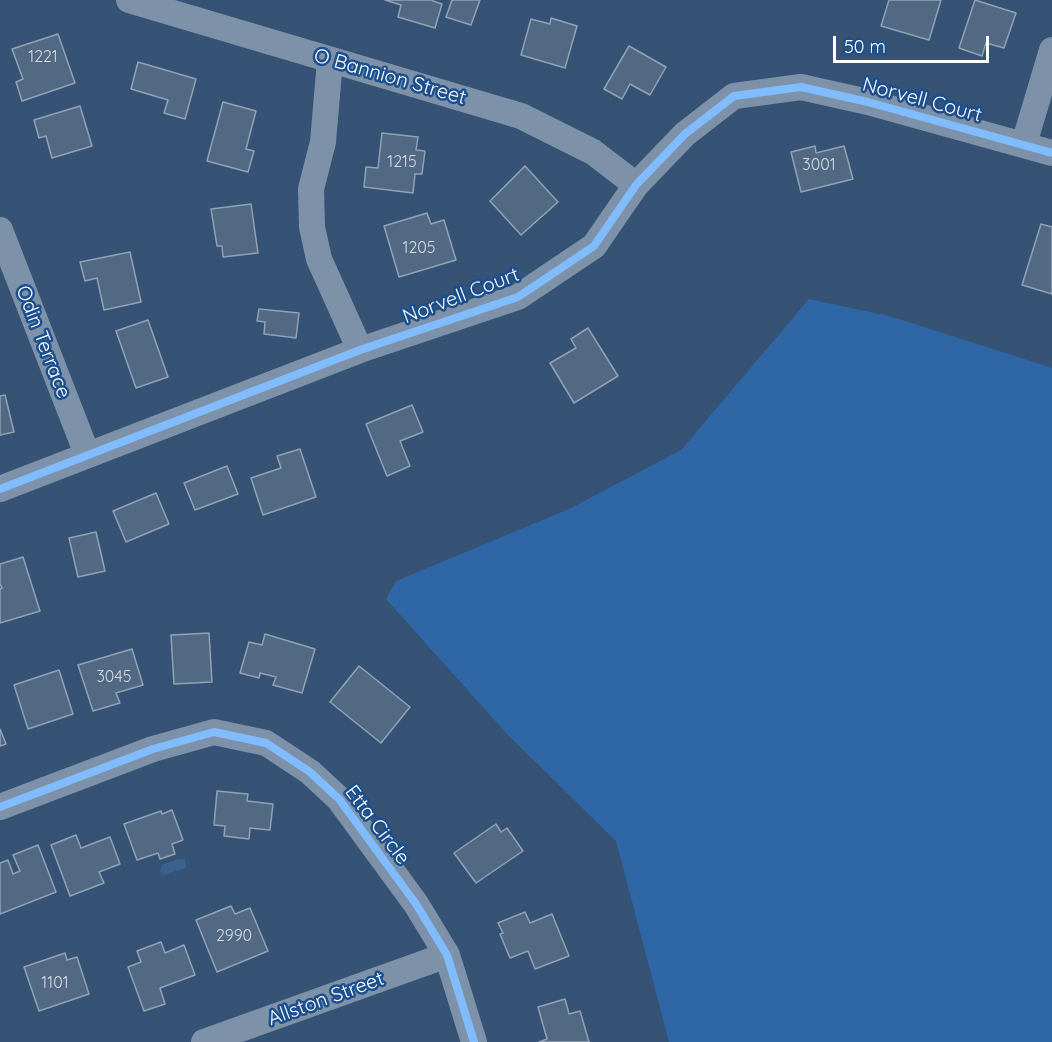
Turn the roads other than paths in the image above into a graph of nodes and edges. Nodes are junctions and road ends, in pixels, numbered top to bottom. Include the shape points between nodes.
1 (129, 0) edge
2 (1052, 50) edge
3 (330, 60) junction
4 (1024, 144) junction
5 (1052, 153) edge
6 (636, 185) junction
7 (0, 230) edge
8 (360, 350) junction
9 (87, 454) junction
10 (0, 489) edge
11 (0, 807) edge
12 (447, 955) junction
13 (204, 1042) edge
14 (474, 1042) edge

1 - 3 street, O Bannion Street
2 - 4 street
3 - 6 street, O Bannion Street via 521,116 593,152
3 - 8 street via 323,142 311,189 312,227 319,259
4 - 5 street, Norvell Court
4 - 6 street, Norvell Court via 801,87 734,96 685,134
6 - 8 street, Norvell Court via 594,246 518,297
7 - 9 street, Odin Terrace
8 - 9 street, Norvell Court
9 - 10 street, Norvell Court
11 - 12 street, Etta Circle via 153,748 214,732 266,743 310,772 339,799 416,904
12 - 13 street, Allston Street
12 - 14 street, Etta Circle

